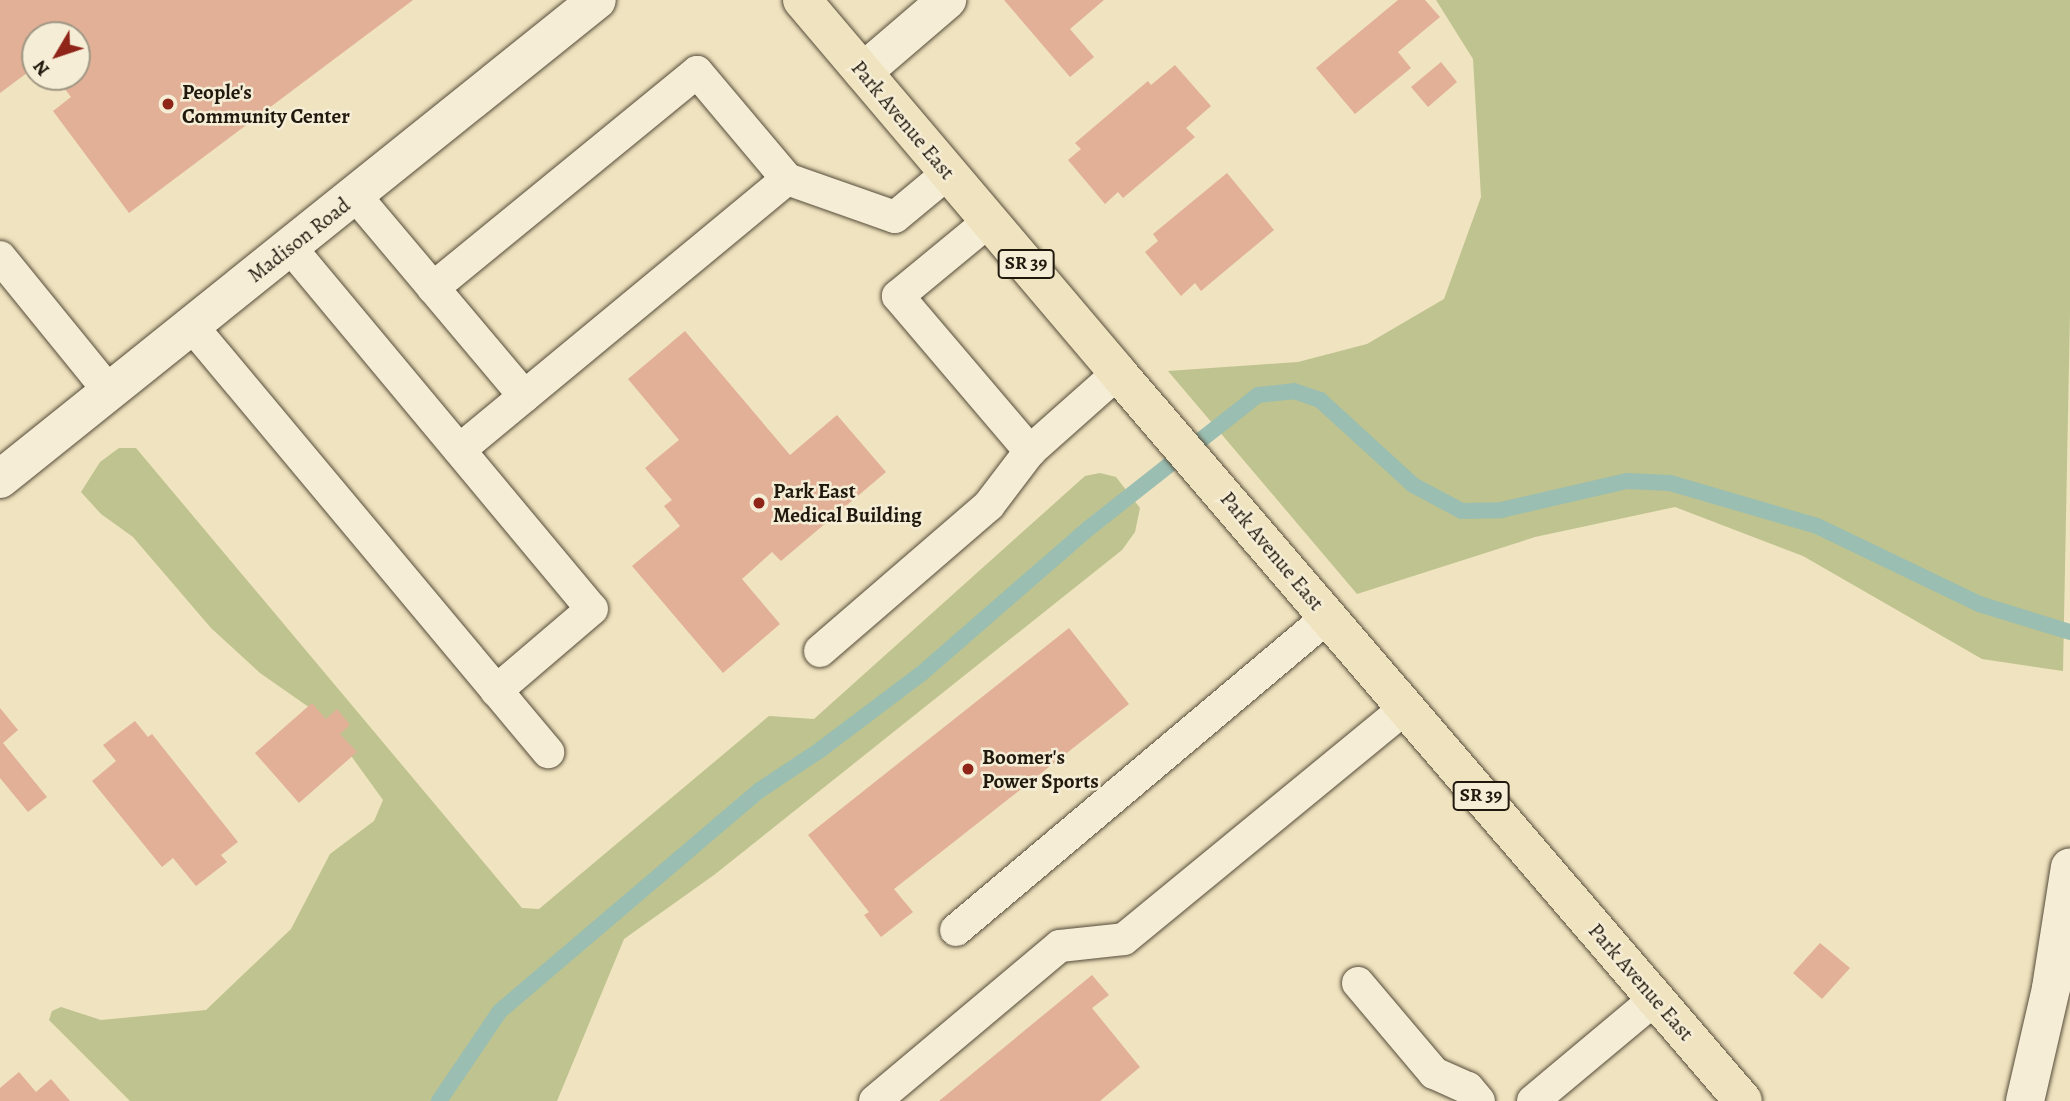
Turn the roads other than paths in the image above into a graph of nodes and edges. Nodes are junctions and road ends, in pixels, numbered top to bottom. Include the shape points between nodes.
1 (597, 0) edge
2 (802, 0) edge
3 (947, 0) edge
4 (863, 72) junction
5 (948, 173) junction
6 (787, 179) junction
7 (355, 195) junction
8 (989, 221) junction
9 (290, 247) junction
10 (0, 257) edge
11 (433, 288) junction
12 (191, 325) junction
13 (1128, 384) junction
14 (109, 391) junction
15 (524, 396) junction
16 (459, 450) junction
17 (1030, 451) junction
18 (0, 478) edge
19 (1328, 617) junction
20 (820, 651) dead end
21 (496, 691) junction
22 (1405, 708) junction
23 (548, 752) dead end
24 (2070, 867) edge
25 (956, 930) dead end
26 (1358, 983) dead end
27 (1656, 998) junction
28 (1730, 1096) edge
29 (875, 1101) edge
30 (1479, 1101) edge
31 (1533, 1101) edge
32 (2025, 1101) edge

1 - 7 street, Madison Road
2 - 4 main road, Park Avenue East / SR 39
3 - 4 street
4 - 5 main road, Park Avenue East / SR 39
5 - 6 lane via 895,217
5 - 8 main road, Park Avenue East / SR 39
6 - 11 lane via 697,72
6 - 15 lane
7 - 9 street, Madison Road
7 - 11 lane
8 - 13 main road, Park Avenue East / SR 39
8 - 17 lane via 898,296
9 - 12 street, Madison Road
9 - 16 lane
10 - 14 lane
11 - 15 lane
12 - 14 street, Madison Road
12 - 21 lane
13 - 17 lane
13 - 19 main road, Park Avenue East / SR 39
14 - 18 street, Madison Road
15 - 16 lane
16 - 21 lane via 592,609
17 - 20 lane via 989,505
19 - 22 main road, Park Avenue East / SR 39
19 - 25 lane
21 - 23 lane
22 - 27 main road, Park Avenue East / SR 39
22 - 29 lane via 1124,939 1060,946
24 - 32 street via 2048,1000
26 - 30 lane via 1434,1073 1468,1088
27 - 28 main road, Park Avenue East / SR 39
27 - 31 lane

